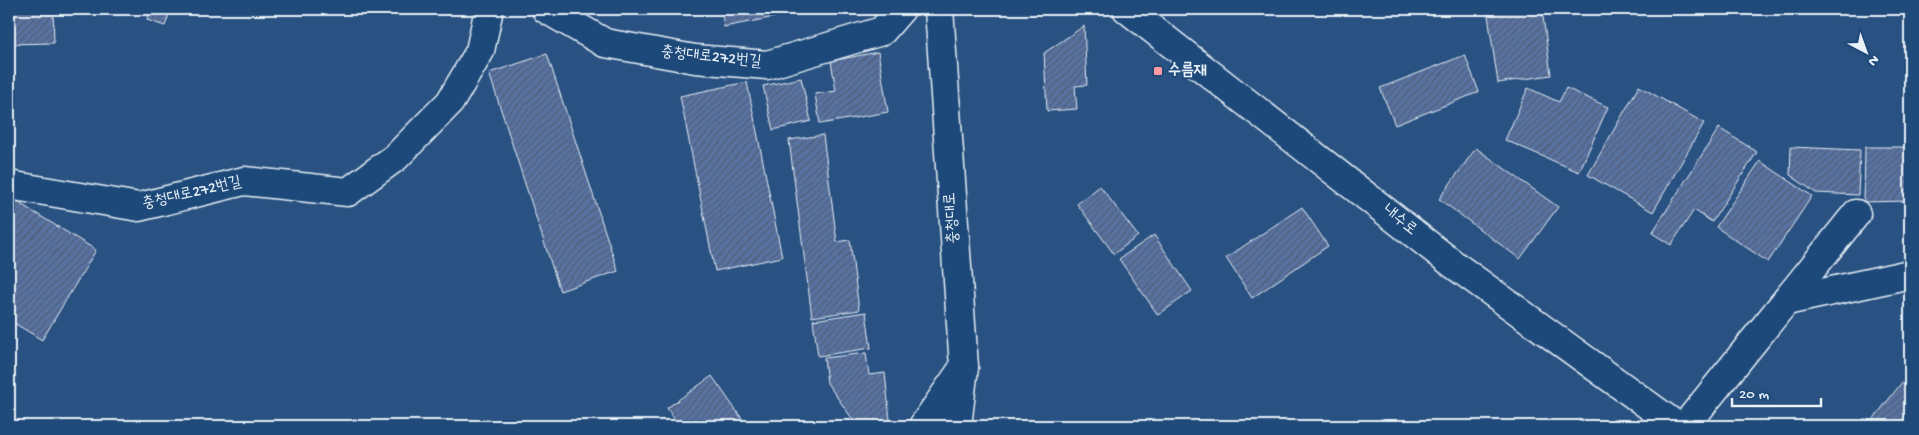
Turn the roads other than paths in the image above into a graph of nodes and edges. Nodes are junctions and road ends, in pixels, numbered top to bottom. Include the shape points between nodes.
1 (489, 9) edge
2 (546, 9) edge
3 (901, 9) edge
4 (939, 9) edge
5 (1127, 9) edge
6 (9, 185) edge
7 (1856, 214) dead end
8 (1910, 274) edge
9 (1786, 302) junction
10 (964, 367) junction
11 (923, 426) edge
12 (957, 426) edge
13 (1677, 426) edge
14 (1685, 426) edge

1 - 6 street, 충청대로272번길 via 480,51 450,102 396,157 348,192 244,181 140,207
2 - 3 street, 충청대로272번길 via 605,43 695,59 766,65 882,31
4 - 10 street, 충청대로
5 - 13 street, 내수로 via 1453,264
7 - 9 street
8 - 9 street
9 - 14 street
10 - 11 street
10 - 12 street, 충청대로

